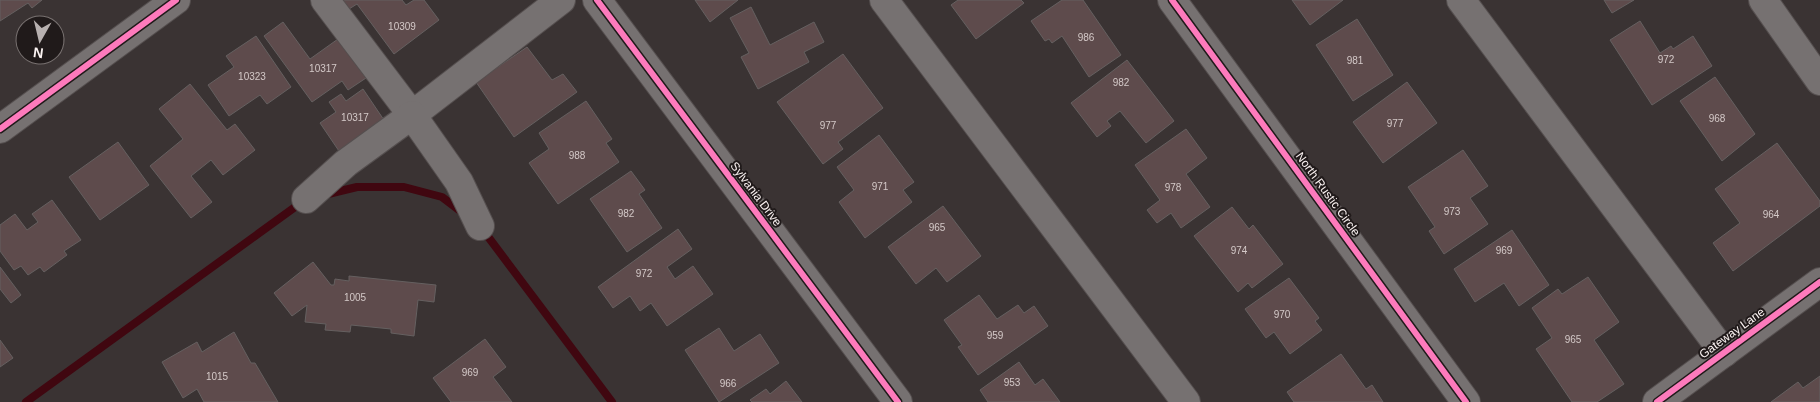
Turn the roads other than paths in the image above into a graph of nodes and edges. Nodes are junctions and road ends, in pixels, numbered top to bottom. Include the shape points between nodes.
1 (176, 0) edge
2 (325, 0) edge
3 (561, 0) edge
4 (597, 0) edge
5 (884, 0) edge
6 (1172, 0) edge
7 (1461, 0) edge
8 (1763, 0) edge
9 (1820, 81) edge
10 (412, 115) junction
11 (0, 129) edge
12 (306, 199) dead end
13 (480, 226) dead end
14 (1820, 282) edge
15 (1724, 353) junction
16 (898, 402) edge
17 (1186, 402) edge
18 (1466, 402) edge
19 (1657, 402) edge

1 - 11 street
2 - 10 street
3 - 10 street
4 - 16 street, Sylvania Drive
5 - 17 street
6 - 18 street, North Rustic Circle
7 - 15 street
8 - 9 street
10 - 12 street via 346,163
10 - 13 street via 459,182
14 - 15 street, Gateway Lane
15 - 19 street, Gateway Lane

